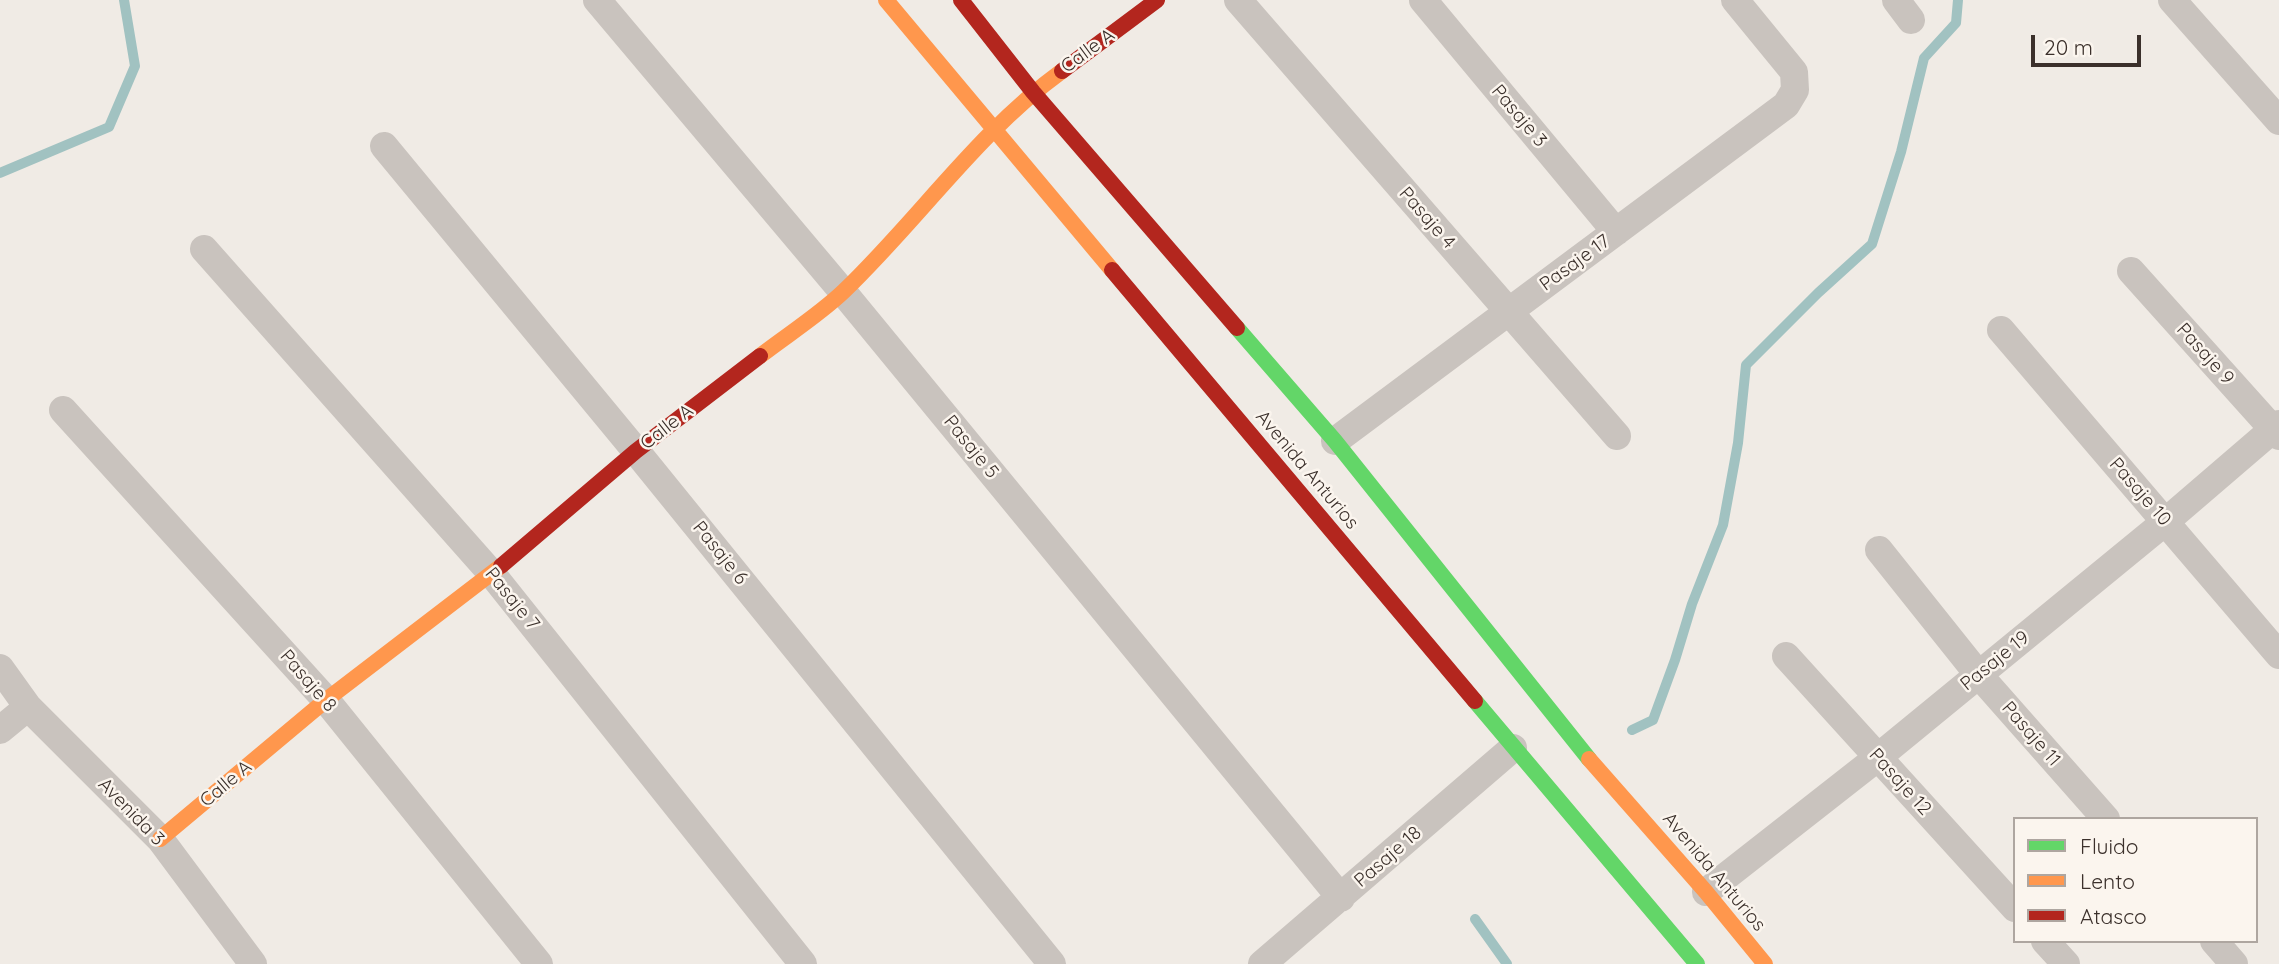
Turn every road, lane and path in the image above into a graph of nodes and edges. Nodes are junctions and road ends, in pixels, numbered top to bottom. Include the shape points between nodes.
1 (597, 0) edge
2 (886, 0) edge
3 (961, 0) edge
4 (1157, 0) edge
5 (1238, 0) edge
6 (1423, 0) edge
7 (1735, 0) edge
8 (2172, 0) edge
9 (1032, 92) junction
10 (2279, 121) edge
11 (994, 130) junction
12 (384, 146) dead end
13 (1616, 232) junction
14 (204, 248) dead end
15 (2131, 271) dead end
16 (843, 292) junction
17 (1508, 312) junction
18 (2001, 330) dead end
19 (63, 410) dead end
20 (2277, 430) edge
21 (1617, 436) dead end
22 (1335, 441) junction
23 (636, 450) junction
24 (2165, 522) junction
25 (1879, 550) dead end
26 (492, 573) junction
27 (2279, 654) edge
28 (1786, 656) dead end
29 (0, 668) edge
30 (1978, 674) junction
31 (326, 700) junction
32 (28, 707) junction
33 (0, 730) edge
34 (1513, 748) junction
35 (1877, 758) junction
36 (2104, 817) edge
37 (160, 839) junction
38 (1706, 892) junction
39 (1341, 898) junction
40 (2013, 906) edge
41 (2047, 943) edge
42 (2216, 943) edge
43 (253, 964) edge
44 (539, 964) edge
45 (803, 964) edge
46 (1052, 964) edge
47 (1262, 964) edge
48 (1697, 964) edge
49 (1765, 964) edge
50 (2066, 964) edge
51 (2234, 964) edge

1 - 16 street, Pasaje 5
2 - 11 street, Avenida Anturios
3 - 9 street, Avenida Anturios
4 - 9 street, Calle A
5 - 17 street, Pasaje 4
6 - 13 street, Pasaje 3
7 - 13 street, Pasaje 17 via 1794,72 1795,90 1786,105
8 - 10 street
9 - 11 street, Calle A
9 - 22 street, Avenida Anturios
11 - 16 street, Calle A
11 - 34 street, Avenida Anturios
12 - 23 street, Pasaje 6
13 - 17 street, Pasaje 17
14 - 26 street, Pasaje 7
15 - 20 street, Pasaje 9
16 - 23 street, Calle A
16 - 39 street, Pasaje 5
17 - 21 street, Pasaje 4
17 - 22 street, Pasaje 17
18 - 24 street, Pasaje 10
19 - 31 street, Pasaje 8
20 - 24 street, Pasaje 19
22 - 38 street, Avenida Anturios via 1568,734
23 - 26 street, Calle A
23 - 46 street, Pasaje 6
24 - 27 street, Pasaje 10
24 - 30 street, Pasaje 19
25 - 30 street, Pasaje 11
26 - 31 street, Calle A
26 - 45 street, Pasaje 7
28 - 35 street, Pasaje 12
29 - 32 street, Avenida 3
30 - 35 street, Pasaje 19
30 - 36 street, Pasaje 11
31 - 37 street, Calle A
31 - 44 street, Pasaje 8
32 - 33 street
32 - 37 street, Avenida 3
34 - 39 street, Pasaje 18
34 - 48 street, Avenida Anturios
35 - 38 street, Pasaje 19
35 - 40 street, Pasaje 12
37 - 43 street, Avenida 3
38 - 49 street, Avenida Anturios
39 - 47 street, Pasaje 18
41 - 50 street
42 - 51 street

